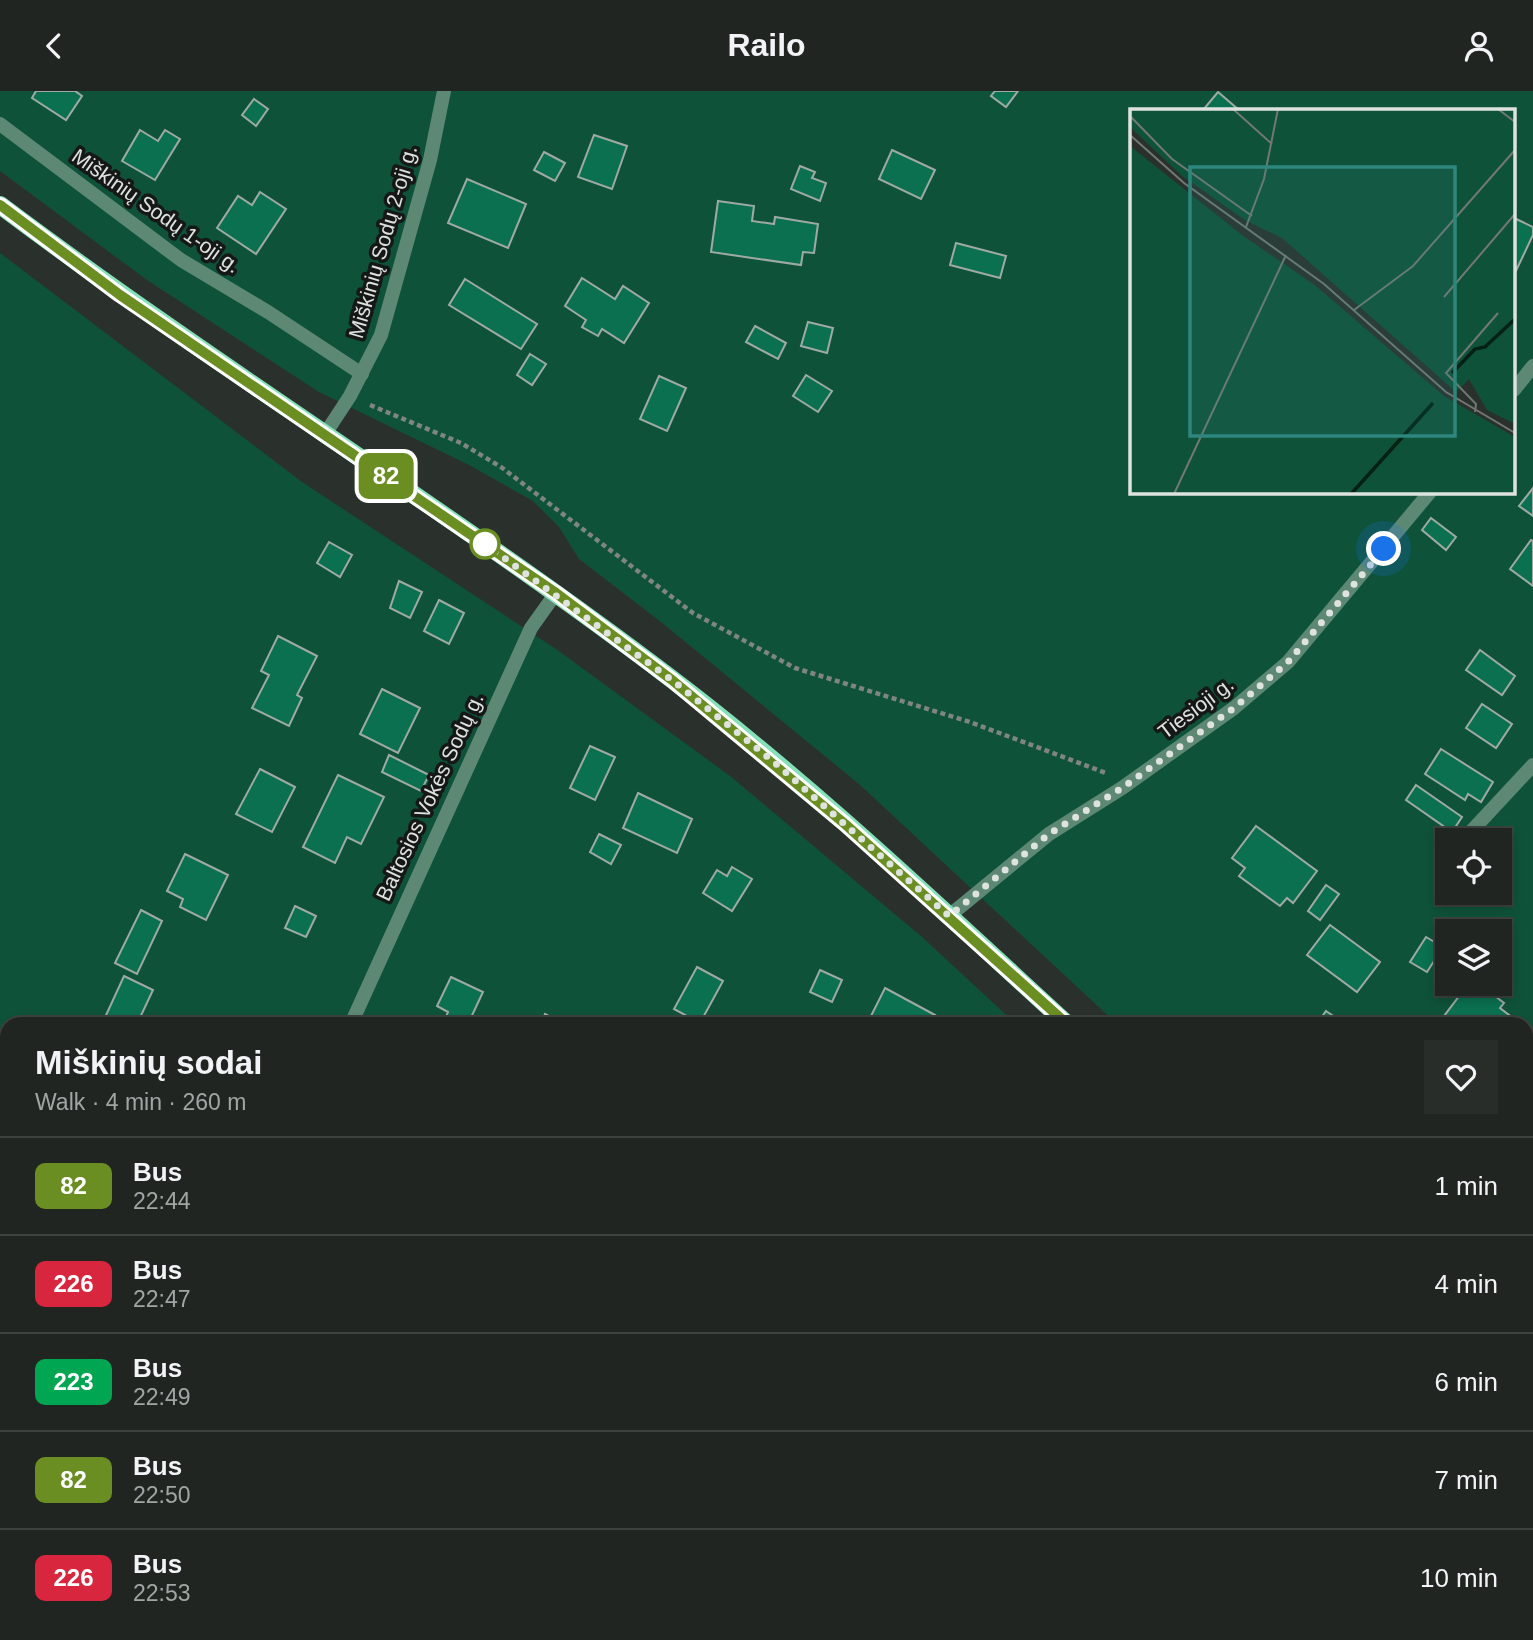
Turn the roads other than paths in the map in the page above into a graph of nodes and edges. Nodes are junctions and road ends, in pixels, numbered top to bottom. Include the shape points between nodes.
1 (444, 91) edge
2 (0, 124) edge
3 (0, 205) edge
4 (1533, 366) edge
5 (362, 374) junction
6 (1516, 387) edge
7 (325, 435) junction
8 (1429, 493) edge
9 (556, 593) junction
10 (1533, 765) edge
11 (1474, 828) edge
12 (949, 916) junction
13 (354, 1017) edge
14 (1059, 1017) edge

1 - 5 street, Miškinių Sodų 2-oji g. via 430,160 381,335
2 - 5 street, Miškinių Sodų 1-oji g. via 181,260
3 - 7 main road via 120,295
4 - 6 street
5 - 7 street, Miškinių Sodų 2-oji g.
7 - 9 main road
8 - 12 street, Tiesioji g. via 1288,662 1234,708 1049,834
9 - 12 main road via 774,762
9 - 13 street, Baltosios Vokės Sodų g. via 531,628
10 - 11 street
12 - 14 main road

